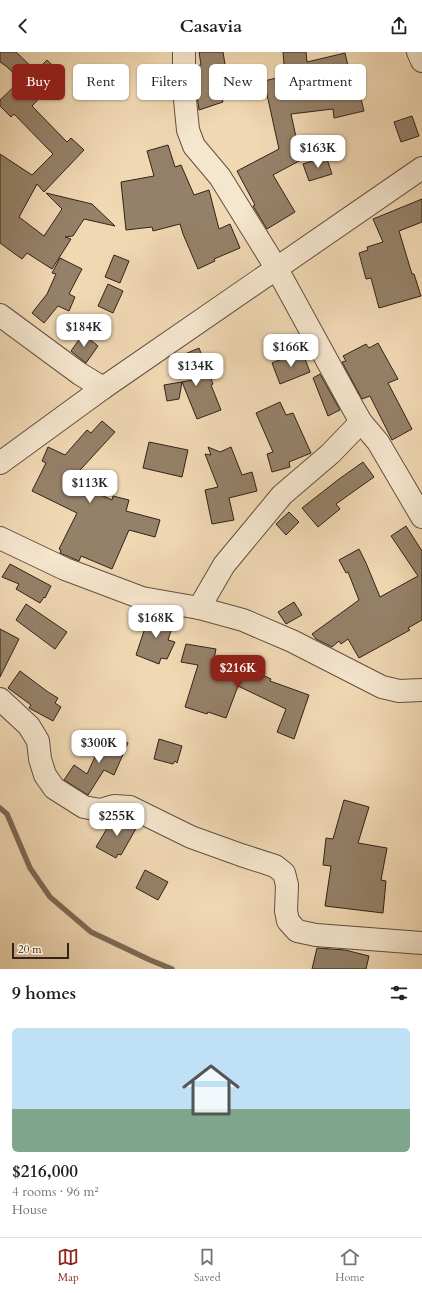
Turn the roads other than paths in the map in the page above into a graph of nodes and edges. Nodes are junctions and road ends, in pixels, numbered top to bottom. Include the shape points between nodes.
1 (184, 52) edge
2 (418, 52) edge
3 (422, 61) edge
4 (422, 168) edge
5 (277, 269) junction
6 (0, 315) edge
7 (103, 388) junction
8 (361, 422) junction
9 (0, 463) edge
10 (422, 517) edge
11 (0, 538) edge
12 (199, 608) junction
13 (422, 690) edge
14 (0, 699) edge
15 (422, 943) edge

1 - 5 street via 188,130 194,146 220,177
2 - 3 street
4 - 5 street
5 - 7 street
5 - 8 street
6 - 7 street
7 - 9 street
8 - 10 street via 378,442
8 - 12 street via 330,454 282,495 224,565
11 - 12 street via 65,569 142,598
12 - 13 street via 243,620 292,641 382,687 399,691
14 - 15 street via 29,726 38,741 45,776 54,788 84,807 100,810 114,806 130,807 191,837 275,866 284,873 288,921 297,931 316,935

